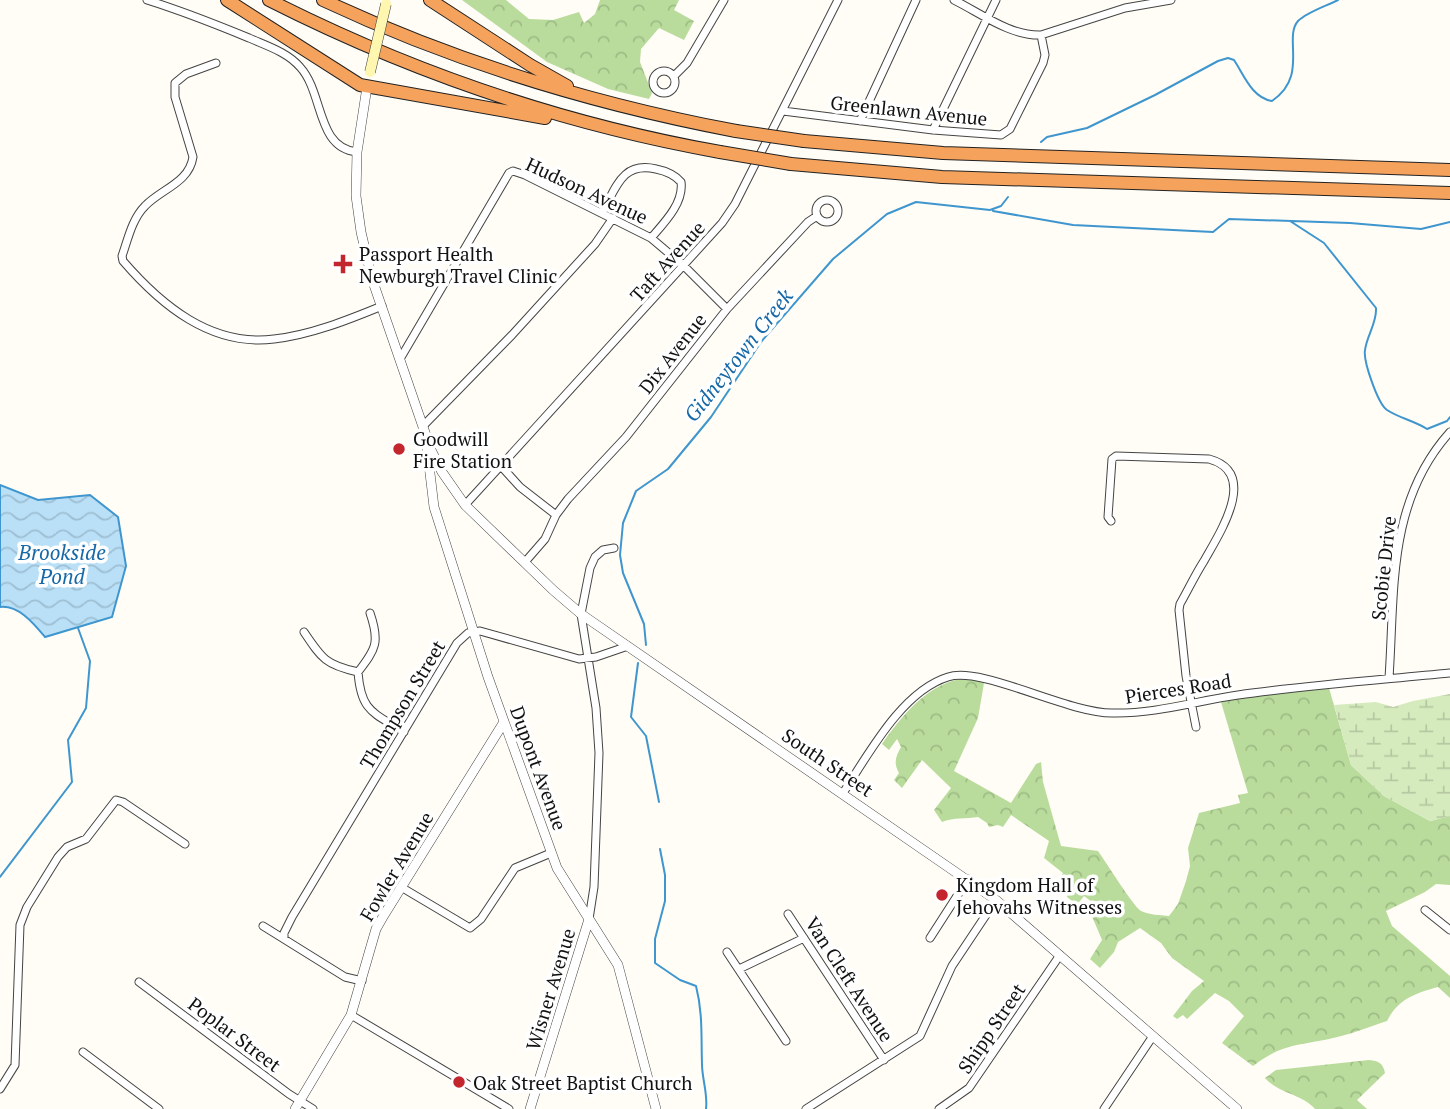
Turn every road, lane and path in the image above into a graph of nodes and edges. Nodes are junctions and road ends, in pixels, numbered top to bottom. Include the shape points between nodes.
1 (147, 0) edge
2 (227, 0) edge
3 (269, 0) edge
4 (323, 0) edge
5 (430, 0) edge
6 (724, 0) edge
7 (838, 0) edge
8 (916, 0) edge
9 (954, 0) edge
10 (996, 0) edge
11 (1171, 0) edge
12 (386, 4) dead end
13 (1123, 4) edge
14 (987, 17) junction
15 (1041, 34) junction
16 (216, 63) dead end
17 (370, 72) dead end
18 (674, 76) dead end
19 (367, 87) junction
20 (634, 110) junction
21 (783, 110) junction
22 (860, 121) junction
23 (933, 130) junction
24 (627, 132) junction
25 (357, 152) junction
26 (1450, 170) edge
27 (1450, 193) edge
28 (601, 213) junction
29 (817, 216) dead end
30 (613, 218) junction
31 (651, 238) junction
32 (684, 266) junction
33 (382, 306) junction
34 (727, 309) junction
35 (400, 359) junction
36 (422, 426) junction
37 (1450, 432) edge
38 (500, 466) junction
39 (465, 505) junction
40 (556, 515) junction
41 (1111, 521) dead end
42 (614, 548) dead end
43 (524, 562) junction
44 (370, 613) dead end
45 (582, 614) junction
46 (474, 631) junction
47 (303, 632) dead end
48 (628, 646) junction
49 (589, 659) junction
50 (358, 672) junction
51 (1450, 673) edge
52 (1389, 678) junction
53 (1191, 705) junction
54 (504, 722) junction
55 (1196, 727) dead end
56 (404, 732) junction
57 (843, 793) junction
58 (186, 844) dead end
59 (551, 853) junction
60 (968, 879) junction
61 (401, 887) junction
62 (996, 900) junction
63 (1425, 910) dead end
64 (788, 914) dead end
65 (589, 919) junction
66 (263, 926) dead end
67 (1450, 930) edge
68 (284, 938) junction
69 (930, 938) dead end
70 (804, 939) junction
71 (727, 952) dead end
72 (1060, 956) junction
73 (739, 969) junction
74 (362, 981) junction
75 (139, 982) dead end
76 (351, 1015) junction
77 (1153, 1036) junction
78 (786, 1041) dead end
79 (83, 1052) dead end
80 (884, 1060) junction
81 (0, 1089) edge
82 (297, 1105) edge
83 (952, 1106) edge
84 (159, 1109) edge
85 (313, 1109) edge
86 (509, 1109) edge
87 (530, 1109) edge
88 (656, 1109) edge
89 (807, 1109) edge
90 (939, 1109) edge
91 (1104, 1109) edge
92 (1237, 1109) edge

1 - 25 street via 197,16 288,56 310,82 336,145
2 - 19 highway
3 - 24 highway via 441,76
4 - 20 highway via 471,61
5 - 20 highway via 557,81
6 - 18 street via 687,63
7 - 21 street, Taft Avenue
8 - 22 street
9 - 14 street
10 - 14 street
11 - 13 street
12 - 17 main road, bridge
13 - 15 street
14 - 15 street via 1024,34
14 - 23 street
15 - 23 street, Greenlawn Avenue via 1043,63 1005,134
16 - 33 street via 175,83 194,157 192,166 143,208 123,261 181,315 201,327 240,338 293,336
19 - 24 highway
19 - 25 street
20 - 26 highway, bridge via 804,141 955,153
21 - 22 street, Greenlawn Avenue
21 - 32 street, Taft Avenue via 735,204
22 - 23 street, Greenlawn Avenue
24 - 27 highway, bridge via 790,164 943,177
25 - 33 street via 359,222
28 - 30 street, Hudson Avenue
28 - 31 street via 631,169 671,174 681,182 681,195
28 - 35 street, Hudson Avenue via 517,172 509,173
29 - 34 street, Dix Avenue
30 - 31 street, Hudson Avenue
30 - 36 street via 512,335
31 - 32 street, Hudson Avenue
32 - 34 street, Hudson Avenue
32 - 38 street, Taft Avenue
33 - 35 street
34 - 40 street, Dix Avenue via 626,437
35 - 36 street
36 - 39 street, South Street via 442,472
36 - 46 street, Dupont Avenue via 433,507
37 - 52 street, Scobie Drive via 1426,462 1401,524
38 - 39 street, Taft Avenue
38 - 40 street
39 - 43 street, South Street
40 - 43 street, Dix Avenue via 545,539
41 - 53 street via 1112,459 1116,456 1209,459 1231,475 1234,488 1227,519 1179,610
42 - 45 street via 603,550 590,568
43 - 45 street, South Street
44 - 50 street via 377,632 374,651
45 - 48 street, South Street
45 - 49 street
46 - 49 street
46 - 54 street, Dupont Avenue
46 - 56 street, Thompson Street via 457,643
47 - 50 street via 333,667
48 - 49 street
48 - 57 street, South Street
49 - 65 street via 599,753
50 - 56 street via 365,705
51 - 52 street, Pierces Road
52 - 53 street, Pierces Road via 1236,695
53 - 55 street
53 - 57 street, Pierces Road via 1140,712 1087,710 978,677 953,675 930,685 905,706
54 - 59 street, Dupont Avenue
54 - 61 street, Fowler Avenue
56 - 68 street, Thompson Street via 292,917
57 - 60 street, South Street
58 - 81 street via 116,800 86,839 67,847 58,857 20,925 15,1065
59 - 61 street via 515,868 470,928
59 - 65 street, Dupont Avenue
60 - 62 street, South Street
60 - 69 street
61 - 74 street, Fowler Avenue via 376,929
62 - 72 street, South Street
62 - 80 street via 952,966 920,1036
63 - 67 street
64 - 70 street, Van Cleft Avenue
65 - 87 street, Wisner Avenue
65 - 88 street, Dupont Avenue via 618,965
66 - 68 street
68 - 74 street via 345,977
70 - 73 street
70 - 80 street, Van Cleft Avenue
71 - 73 street
72 - 77 street, South Street
72 - 83 street, Shipp Street
73 - 78 street
74 - 76 street, Fowler Avenue
75 - 82 street, Poplar Street
76 - 82 street, Fowler Avenue
76 - 86 street
77 - 91 street
77 - 92 street, South Street
79 - 84 street
80 - 89 street
82 - 85 street, Poplar Street
83 - 90 street, Shipp Street

